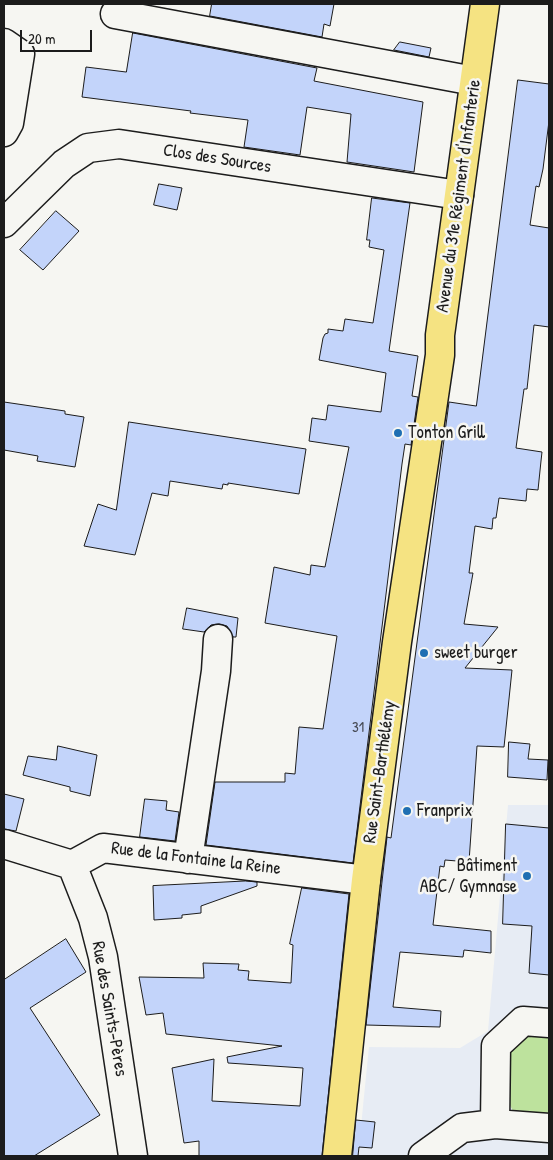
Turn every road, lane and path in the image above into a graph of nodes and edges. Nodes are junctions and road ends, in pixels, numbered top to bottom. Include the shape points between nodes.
1 (485, 4) edge
2 (115, 14) dead end
3 (4, 43) edge
4 (474, 81) junction
5 (4, 132) edge
6 (459, 195) junction
7 (4, 223) edge
8 (436, 389) joint
9 (218, 638) dead end
10 (4, 844) edge
11 (188, 859) junction
12 (72, 865) junction
13 (366, 880) junction
14 (549, 1022) edge
15 (496, 1124) junction
16 (549, 1128) edge
17 (133, 1156) edge
18 (337, 1156) edge
19 (423, 1156) edge

1 - 4 main road, Avenue du 31e Régiment d'Infanterie
2 - 4 street
3 - 5 street via 20,54 10,123
4 - 6 main road, Avenue du 31e Régiment d'Infanterie
6 - 7 street, Clos des Sources via 119,144 88,148 64,164
6 - 8 main road, Avenue du 31e Régiment d'Infanterie
8 - 13 main road, Rue Saint-Barthélémy
9 - 11 street
10 - 12 street
11 - 12 street, Rue de la Fontaine la Reine via 103,848
11 - 13 street, Rue de la Fontaine la Reine
12 - 17 street, Rue des Saints-Pères via 93,918 103,957
13 - 18 main road, Rue Saint-Barthélémy
14 - 15 street via 522,1021 496,1046
15 - 16 street
15 - 19 street via 462,1128

